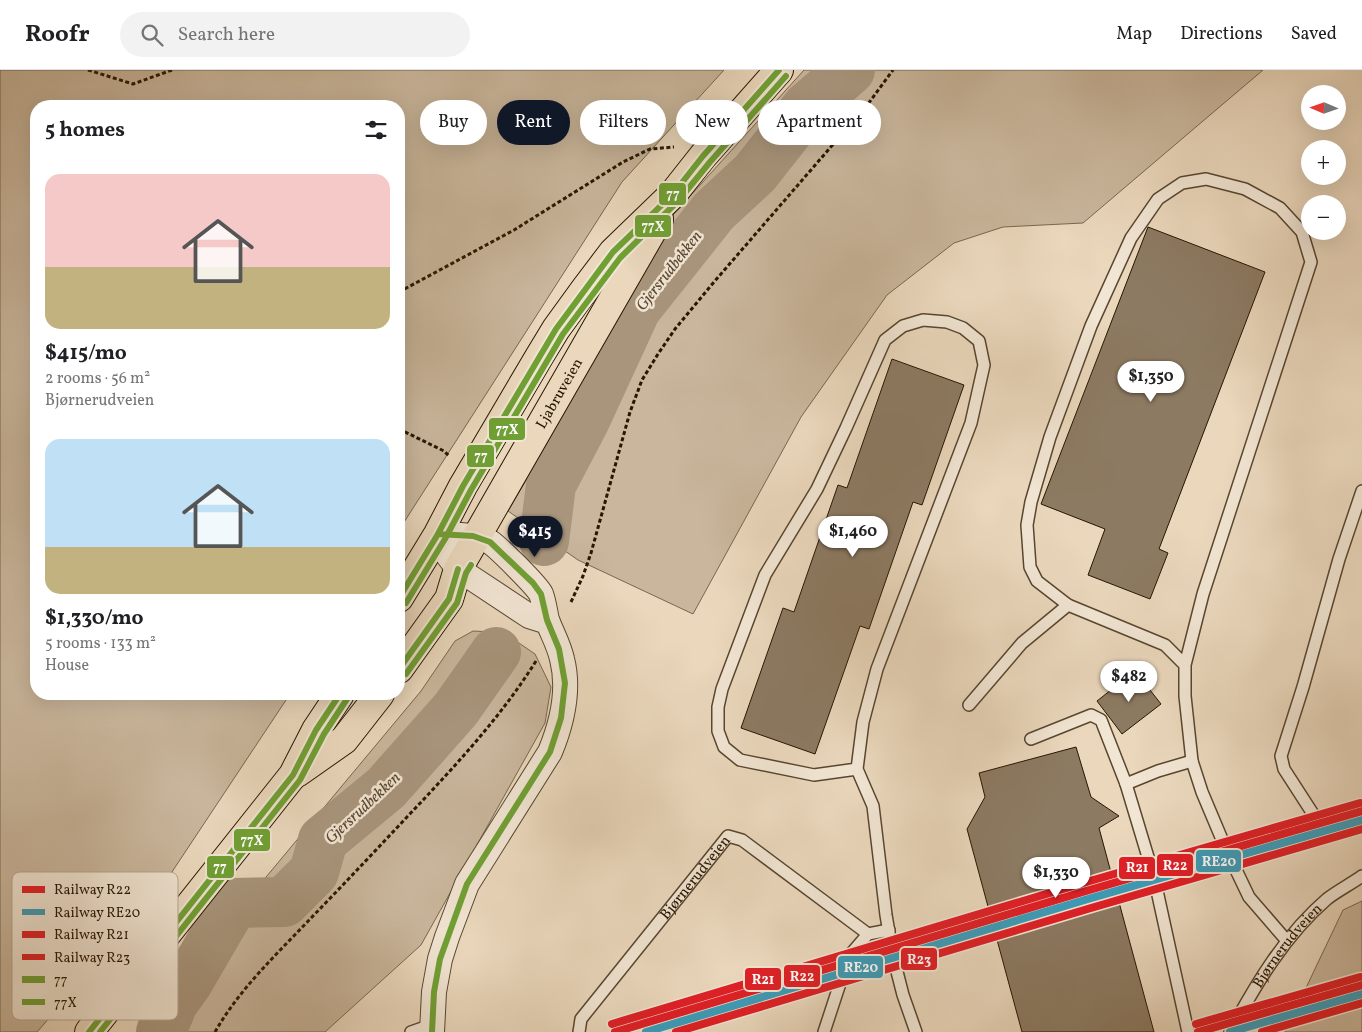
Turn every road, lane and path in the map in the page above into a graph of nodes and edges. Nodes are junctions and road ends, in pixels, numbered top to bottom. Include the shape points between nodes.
1 (88, 70) edge
2 (172, 70) edge
3 (778, 70) edge
4 (893, 70) edge
5 (703, 156) junction
6 (673, 194) junction
7 (405, 289) edge
8 (405, 432) edge
9 (470, 476) junction
10 (1362, 491) edge
11 (438, 534) junction
12 (476, 539) junction
13 (458, 569) junction
14 (405, 588) edge
15 (569, 604) dead end
16 (1068, 605) junction
17 (548, 622) junction
18 (538, 656) dead end
19 (405, 661) edge
20 (1185, 665) junction
21 (336, 700) edge
22 (375, 700) edge
23 (968, 705) dead end
24 (1031, 739) dead end
25 (1192, 761) junction
26 (857, 769) junction
27 (294, 775) junction
28 (1126, 784) junction
29 (1315, 817) dead end
30 (1362, 876) edge
31 (178, 920) edge
32 (888, 930) junction
33 (868, 934) junction
34 (1286, 941) junction
35 (99, 1020) edge
36 (425, 1030) edge
37 (89, 1032) edge
38 (215, 1032) edge
39 (579, 1032) edge
40 (824, 1032) edge
41 (916, 1032) edge
42 (1188, 1032) edge
43 (1230, 1032) edge

1 - 2 path via 133,84
3 - 5 main road, Ljabruveien
4 - 15 path via 868,104 714,282 642,380 591,553
5 - 6 main road, Ljabruveien
5 - 7 path via 688,148 650,149 622,162 514,230
6 - 9 main road, Ljabruveien via 613,252 556,329
6 - 12 main road, Ljabruveien
8 - 9 path via 444,452
9 - 11 main road, Ljabruveien
10 - 29 lane via 1281,756 1284,769
11 - 12 street via 459,534
11 - 13 street
11 - 14 main road, Ljabruveien
12 - 13 main road, Ljabruveien
12 - 17 street via 489,541 540,592
13 - 17 street via 529,616
13 - 19 main road, Ljabruveien via 449,599
16 - 20 lane via 1165,645
16 - 20 lane via 1037,581 1030,567 1027,525 1030,502 1050,437 1091,326 1131,238 1158,199 1182,183 1206,179 1245,189 1280,208 1302,232 1311,262 1203,594
16 - 23 lane via 1022,643
17 - 36 street via 563,661 564,708 560,729 540,770 468,884 440,959
18 - 38 path via 508,704 480,738 261,970 228,1010
20 - 25 lane
21 - 27 main road via 316,730
22 - 27 main road via 344,740
24 - 28 lane via 1091,715 1096,717 1101,720
25 - 28 lane
25 - 34 lane via 1202,792 1249,897
26 - 26 lane via 863,722 877,668 971,423 984,365 979,341 963,328 946,322 923,320 903,326 885,340 817,489 765,575 722,689 718,708 718,731 724,747 740,760 814,775
26 - 32 lane via 873,806
27 - 31 main road
28 - 42 lane via 1154,877
30 - 34 lane, Bjørnerudveien via 1327,899
32 - 33 lane
32 - 41 lane via 898,976
33 - 39 lane, Bjørnerudveien via 742,840 728,836 581,1019
33 - 40 lane via 849,956
34 - 43 lane, Bjørnerudveien
35 - 37 main road

